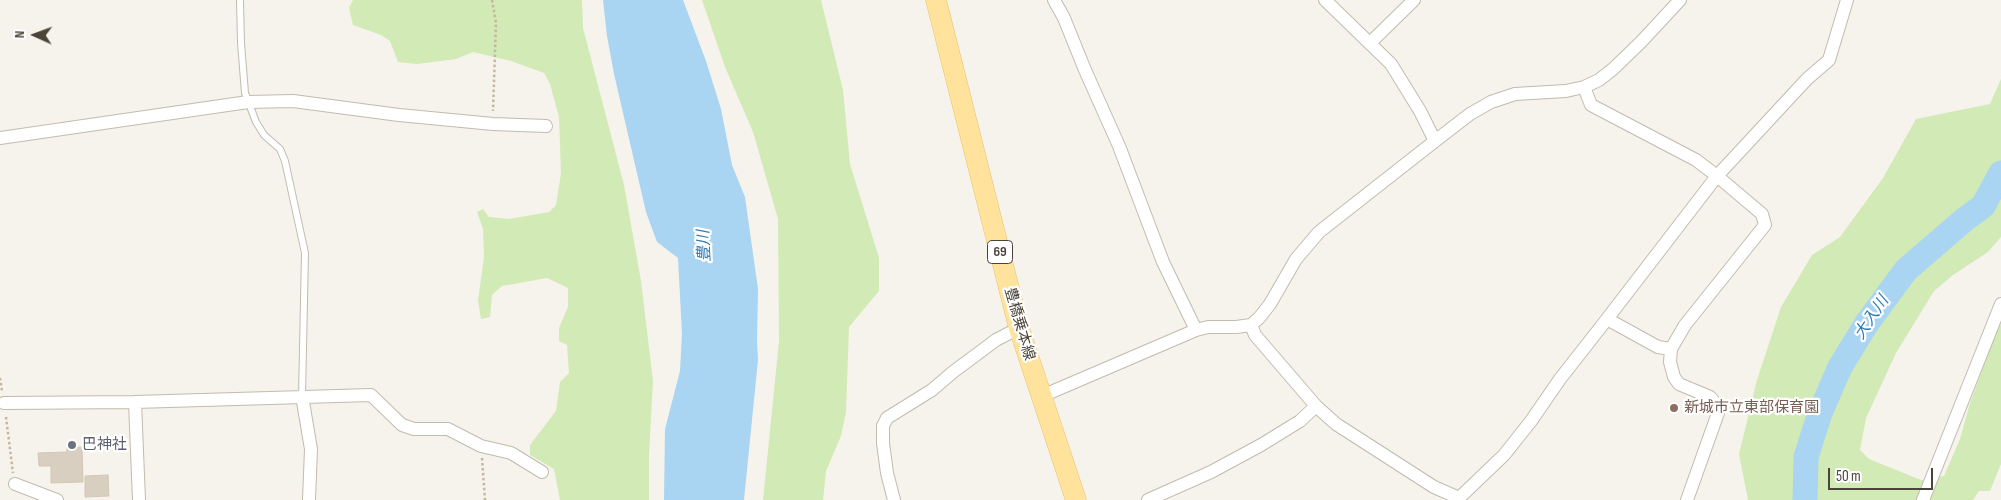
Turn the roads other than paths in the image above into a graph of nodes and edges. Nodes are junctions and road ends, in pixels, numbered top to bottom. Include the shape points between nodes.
1 (240, 0) edge
2 (936, 0) edge
3 (1054, 0) edge
4 (1325, 0) edge
5 (1414, 0) edge
6 (1680, 0) edge
7 (1847, 0) edge
8 (1370, 43) junction
9 (1584, 87) junction
10 (248, 102) junction
11 (546, 126) dead end
12 (0, 138) edge
13 (1435, 141) junction
14 (1717, 176) junction
15 (2001, 304) edge
16 (1607, 319) junction
17 (1251, 325) junction
18 (1018, 328) junction
19 (1196, 330) junction
20 (1671, 349) junction
21 (302, 396) junction
22 (1042, 396) junction
23 (135, 402) junction
24 (4, 403) road end
25 (1316, 406) junction
26 (542, 472) dead end
27 (15, 484) road end
28 (1458, 499) edge
29 (57, 500) edge
30 (139, 500) edge
31 (309, 500) edge
32 (894, 500) edge
33 (1076, 500) edge
34 (1148, 500) edge
35 (1687, 500) edge
36 (1923, 500) edge

1 - 10 lane
2 - 18 main road, 豊橋乗本線 / 69
3 - 19 street via 1119,146 1163,262
4 - 8 street
5 - 8 street
6 - 9 street via 1614,69
7 - 14 street via 1829,60 1807,78
8 - 13 street via 1391,64
9 - 13 street via 1515,94 1491,102
9 - 14 street via 1591,104 1696,160
10 - 11 street via 293,100 399,115
10 - 12 street
10 - 21 lane via 264,135 280,149 285,162 305,253
13 - 17 street via 1319,232 1296,259 1270,304
14 - 16 street
14 - 20 street via 1762,214 1765,225 1685,326
15 - 36 street
16 - 20 street via 1658,347
16 - 28 street via 1509,448
17 - 19 street
17 - 25 street via 1255,335
18 - 22 main road, 豊橋乗本線 / 69
18 - 32 street via 996,340 932,390 887,418 883,426 883,443
19 - 22 street
20 - 35 street via 1670,362 1679,384 1710,397 1717,405 1718,413
21 - 23 street
21 - 26 street via 371,395 402,425 414,429 448,430 481,446 511,453
21 - 31 street via 311,449
22 - 33 main road, 豊橋乗本線 / 69
23 - 24 street
23 - 30 street
25 - 28 street via 1368,447
25 - 34 street via 1300,421 1261,445
27 - 29 street

